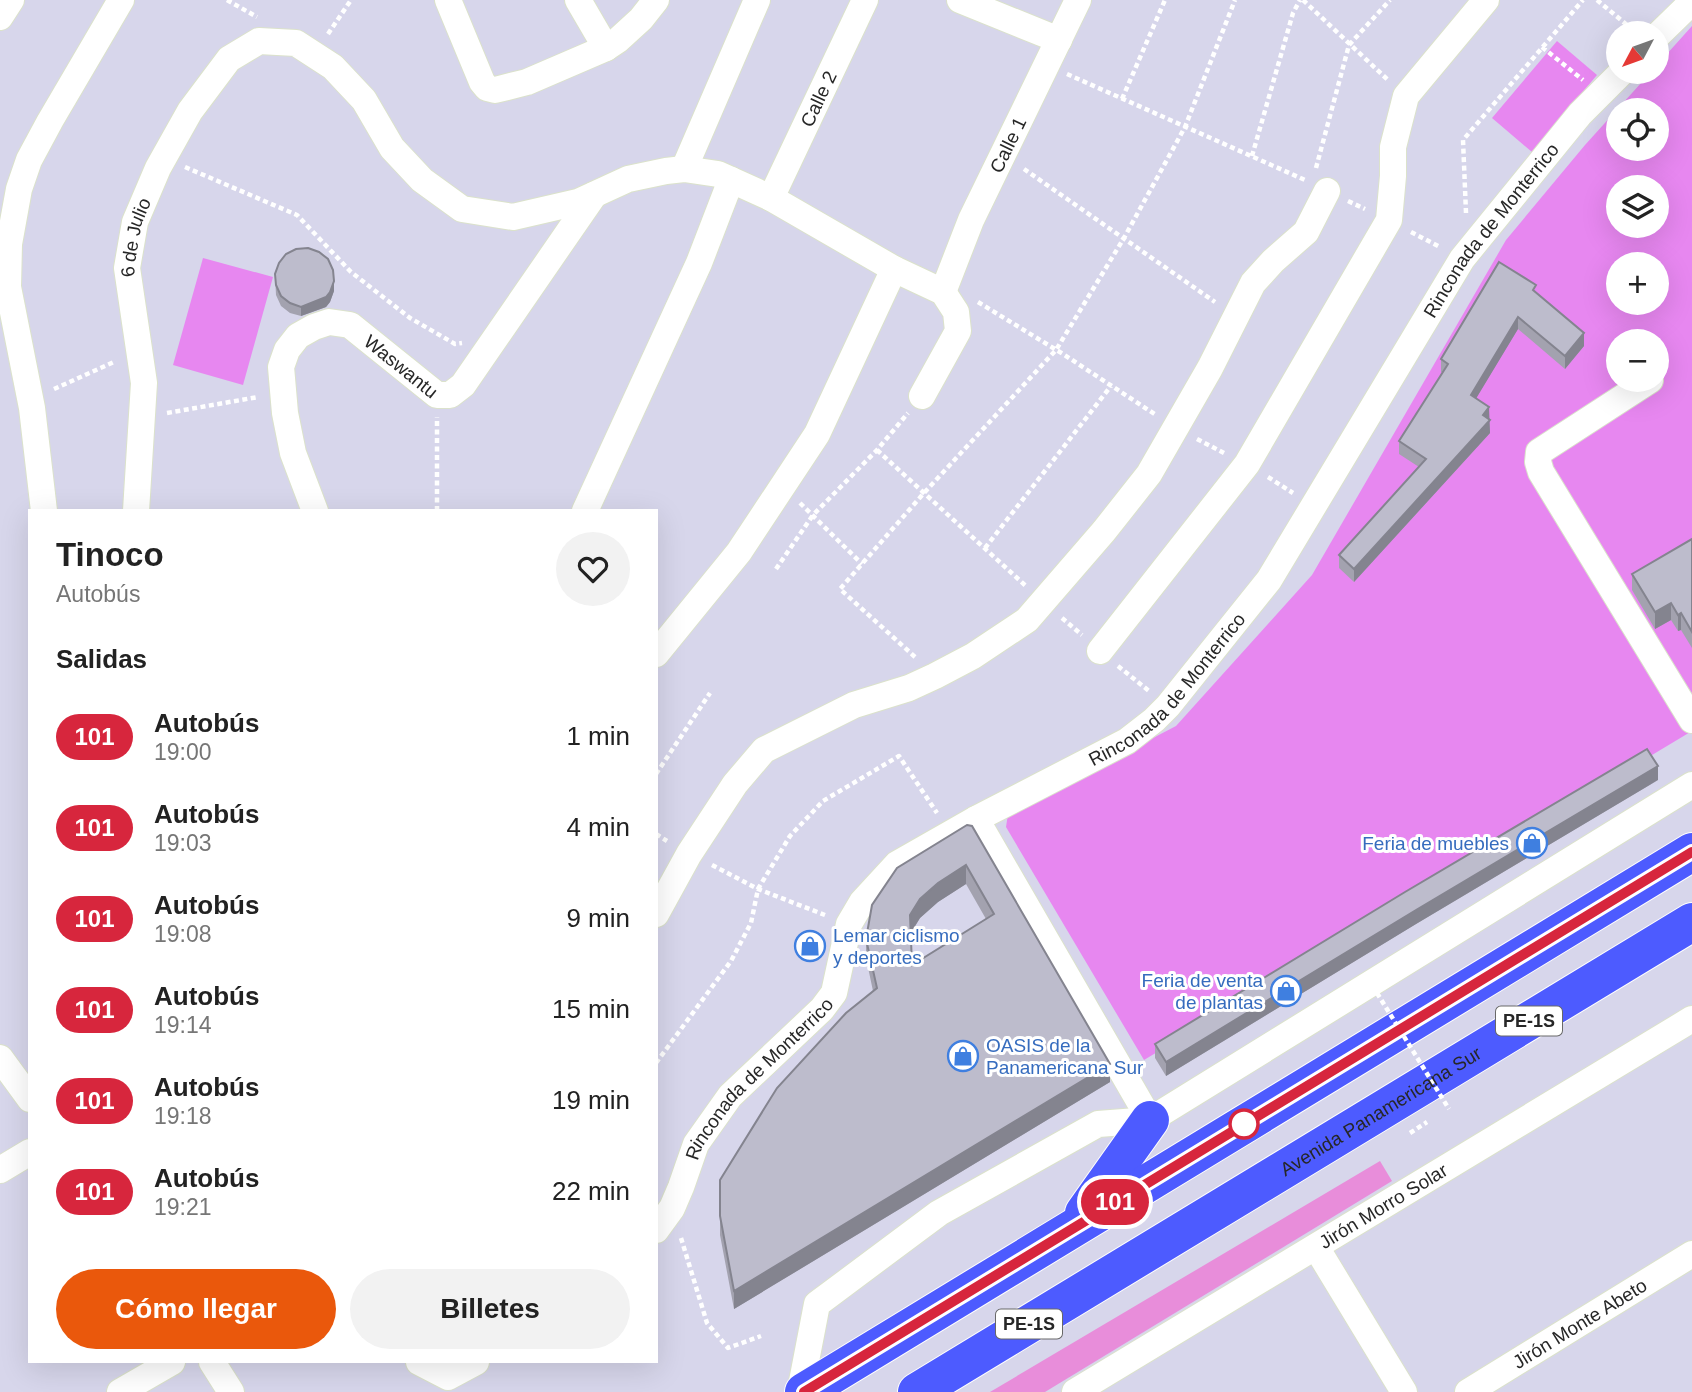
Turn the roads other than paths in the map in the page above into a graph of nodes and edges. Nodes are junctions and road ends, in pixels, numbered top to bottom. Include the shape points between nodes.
1 (12, 0) edge
2 (121, 0) edge
3 (448, 0) edge
4 (578, 0) edge
5 (656, 0) edge
6 (757, 0) edge
7 (865, 0) edge
8 (960, 0) edge
9 (1078, 0) edge
10 (1486, 0) edge
11 (1692, 2) edge
12 (0, 17) edge
13 (1670, 23) edge
14 (1059, 40) junction
15 (606, 48) junction
16 (1610, 84) edge
17 (684, 169) junction
18 (730, 180) junction
19 (1320, 187) road end
20 (594, 195) junction
21 (771, 198) junction
22 (894, 269) junction
23 (943, 292) junction
24 (1631, 392) edge
25 (922, 396) road end
26 (44, 509) edge
27 (136, 509) edge
28 (314, 509) edge
29 (586, 509) edge
30 (1100, 651) dead end
31 (658, 652) edge
32 (1692, 720) edge
33 (1692, 785) edge
34 (976, 819) junction
35 (1692, 852) edge
36 (658, 910) edge
37 (1692, 922) edge
38 (1692, 1019) edge
39 (0, 1058) edge
40 (28, 1096) edge
41 (1150, 1120) junction
42 (28, 1153) edge
43 (0, 1170) edge
44 (1074, 1226) junction
45 (658, 1227) edge
46 (1316, 1247) junction
47 (1692, 1254) edge
48 (170, 1363) edge
49 (213, 1363) edge
50 (421, 1363) edge
51 (474, 1363) edge
52 (120, 1392) edge
53 (231, 1392) edge
54 (802, 1392) edge
55 (917, 1392) edge
56 (1074, 1392) edge
57 (1404, 1392) edge
58 (1468, 1392) edge

1 - 12 street
2 - 26 street via 29,160 9,244 8,288 30,399
3 - 15 street via 488,88 527,82
4 - 15 street
5 - 15 street
6 - 17 street
7 - 21 street, Calle 2
8 - 14 street
9 - 14 street, Calle 1
10 - 30 street via 1406,96 1393,147 1389,220 1247,464
11 - 13 street
14 - 23 street, Calle 1 via 971,220
16 - 34 street, Rinconada de Monterrico via 1465,255 1269,580 1168,706 1127,741
17 - 18 street
17 - 20 street via 628,179
18 - 21 street
18 - 29 street via 699,263
19 - 36 street via 1306,232 1253,283 1149,474 1027,620 935,676 854,705 764,750 735,784
20 - 27 street, 6 de Julio via 513,217 462,209 422,180 392,148 364,100 333,67 305,48 259,41 229,59 191,111 135,222 127,268 144,383
20 - 28 street, Waswantu via 463,385 450,395 437,395 349,325 330,322 298,336 281,367 283,392 293,453
21 - 22 street
22 - 23 street
22 - 31 street via 817,434 740,552
23 - 25 street via 956,312 958,331
24 - 32 street via 1539,452 1538,462
33 - 41 street
34 - 41 street
34 - 45 street, Rinconada de Monterrico via 897,864 862,902 849,924 834,993 730,1096 696,1144 672,1208
35 - 44 highway
37 - 55 highway, Avenida Panamericana Sur / PE-1S
38 - 46 street, Jirón Morro Solar
39 - 40 street
41 - 44 highway
41 - 54 street via 1098,1124 939,1213 817,1304
42 - 43 street
44 - 54 highway
46 - 56 street, Jirón Morro Solar
46 - 57 street
47 - 58 street, Jirón Monte Abeto
48 - 52 street
49 - 53 street
50 - 51 street via 448,1377

